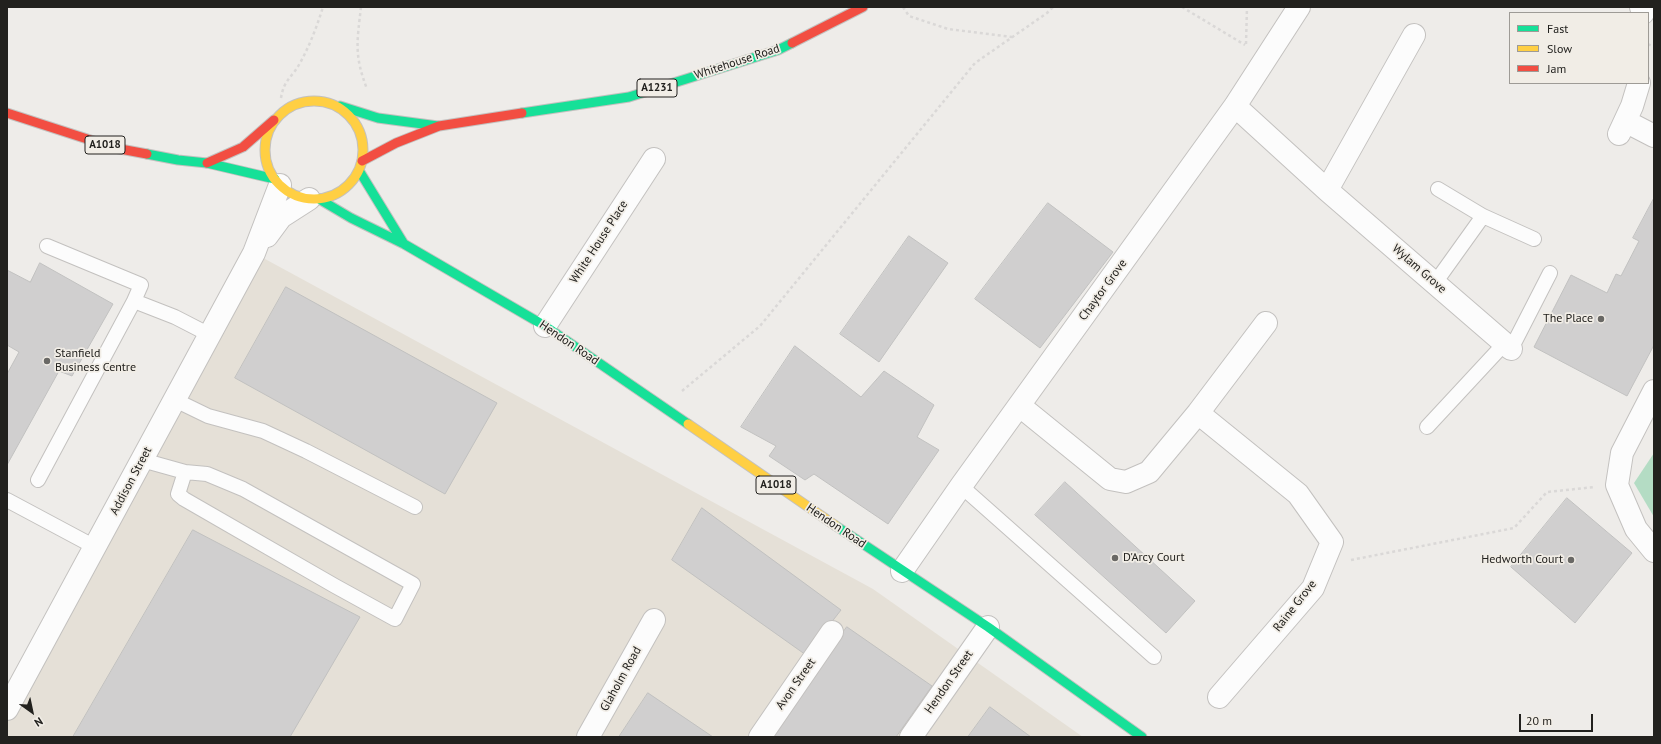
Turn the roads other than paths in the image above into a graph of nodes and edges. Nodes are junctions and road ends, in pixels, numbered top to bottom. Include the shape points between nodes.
1 (864, 7) edge
2 (1299, 7) edge
3 (1414, 35) dead end
4 (1639, 84) edge
5 (329, 103) junction
6 (1235, 106) junction
7 (7, 112) edge
8 (278, 117) junction
9 (439, 126) junction
10 (1654, 136) edge
11 (654, 159) dead end
12 (362, 161) junction
13 (207, 163) junction
14 (360, 172) junction
15 (277, 182) junction
16 (1438, 189) dead end
17 (1327, 190) junction
18 (314, 199) junction
19 (1483, 216) junction
20 (1534, 239) dead end
21 (404, 244) junction
22 (47, 246) dead end
23 (254, 253) junction
24 (1550, 273) dead end
25 (1435, 283) junction
26 (134, 301) junction
27 (1266, 323) dead end
28 (545, 326) junction
29 (210, 335) junction
30 (1508, 346) junction
31 (1654, 391) edge
32 (175, 400) junction
33 (1020, 406) junction
34 (1198, 413) junction
35 (1427, 428) dead end
36 (142, 460) junction
37 (185, 472) junction
38 (38, 480) dead end
39 (961, 486) junction
40 (7, 500) edge
41 (415, 507) dead end
42 (95, 547) junction
43 (1654, 551) edge
44 (902, 571) junction
45 (654, 620) dead end
46 (988, 627) junction
47 (832, 632) dead end
48 (1154, 658) dead end
49 (1219, 697) dead end
50 (7, 709) edge
51 (588, 737) edge
52 (760, 737) edge
53 (911, 737) edge
54 (1142, 737) edge

1 - 9 main road, Whitehouse Road / A1231 via 778,50 629,97
2 - 6 street, Chaytor Grove
3 - 17 street
4 - 10 street via 1622,128
5 - 8 main road via 303,102 289,108
5 - 9 main road, Whitehouse Road / A1231 via 378,118
5 - 12 main road via 342,110 357,126 363,147
6 - 17 street, Wylam Grove
6 - 33 street, Chaytor Grove
7 - 13 main road, A1018 via 115,148
8 - 13 main road, A1018 via 243,147
8 - 15 main road via 265,146 267,163
9 - 12 main road, Whitehouse Road / A1231 via 396,143
11 - 28 street, White House Place
12 - 14 main road
13 - 15 main road, A1018
14 - 18 main road via 335,194
14 - 21 main road, Hendon Road / A1018
15 - 18 main road via 296,196
15 - 23 street
16 - 19 lane
17 - 25 street, Wylam Grove
18 - 21 main road, Hendon Road / A1018
18 - 23 street via 281,217
19 - 20 lane
19 - 25 lane
21 - 28 main road, Hendon Road / A1018
22 - 26 lane via 141,285
23 - 29 street, Addison Street
24 - 30 lane
25 - 30 street, Wylam Grove
26 - 29 lane via 175,317
26 - 38 lane
27 - 34 street
28 - 44 main road, Hendon Road / A1018
29 - 32 street, Addison Street
30 - 35 lane
31 - 43 street via 1622,453 1617,485 1636,529
32 - 36 street, Addison Street
32 - 41 lane via 208,416 263,431
33 - 34 street via 1110,479 1126,482 1149,472
33 - 39 street, Chaytor Grove
34 - 49 street, Raine Grove via 1298,494 1332,542 1313,588
36 - 37 lane
36 - 42 street, Addison Street
37 - 37 lane via 207,474 243,489 413,584 395,619 184,499 178,494
39 - 44 street, Chaytor Grove
39 - 48 lane
40 - 42 lane
42 - 50 street, Addison Street
44 - 46 main road, Hendon Road / A1018
45 - 51 street, Glaholm Road
46 - 53 street, Hendon Street
46 - 54 main road, Hendon Road / A1018
47 - 52 street, Avon Street

